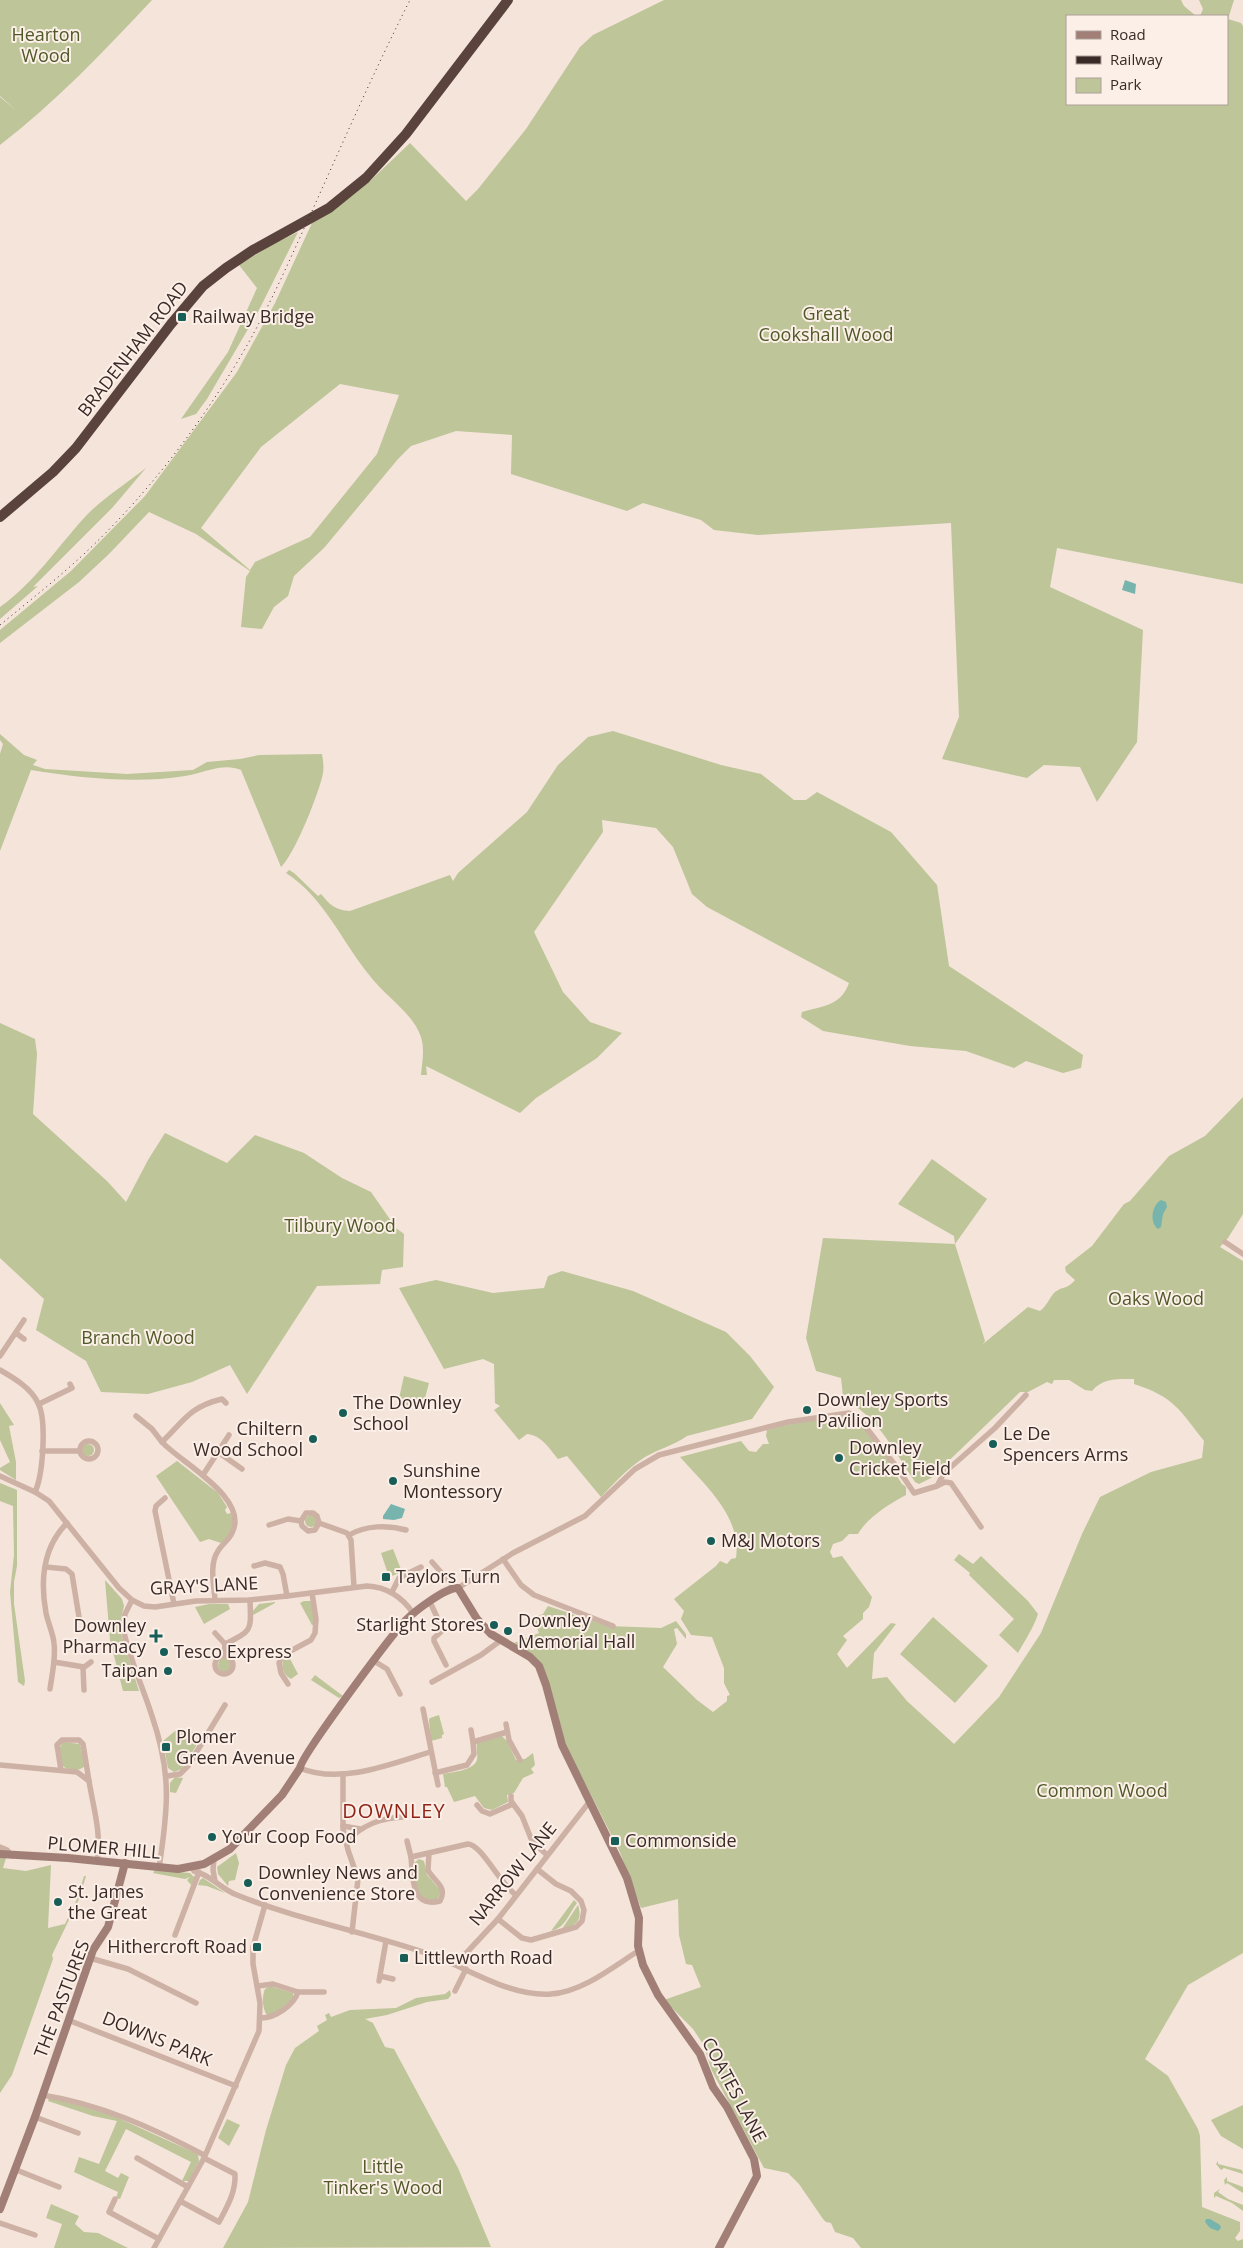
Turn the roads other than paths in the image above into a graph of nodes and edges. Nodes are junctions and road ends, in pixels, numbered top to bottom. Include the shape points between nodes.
1 (508, 0) edge
2 (0, 517) edge
3 (1225, 1242) dead end
4 (1243, 1254) edge
5 (24, 1320) dead end
6 (16, 1333) junction
7 (24, 1339) dead end
8 (0, 1356) edge
9 (0, 1370) edge
10 (70, 1384) dead end
11 (1026, 1395) dead end
12 (223, 1400) dead end
13 (39, 1404) junction
14 (135, 1416) dead end
15 (229, 1435) dead end
16 (162, 1442) junction
17 (42, 1451) junction
18 (80, 1451) dead end
19 (218, 1452) junction
20 (242, 1469) dead end
21 (203, 1475) junction
22 (0, 1476) edge
23 (938, 1486) junction
24 (35, 1492) junction
25 (165, 1498) dead end
26 (301, 1521) junction
27 (67, 1523) junction
28 (319, 1523) junction
29 (269, 1525) dead end
30 (981, 1527) dead end
31 (406, 1530) dead end
32 (349, 1535) junction
33 (503, 1559) junction
34 (432, 1562) dead end
35 (254, 1566) dead end
36 (46, 1567) junction
37 (420, 1567) dead end
38 (354, 1588) junction
39 (456, 1588) junction
40 (392, 1592) junction
41 (312, 1593) junction
42 (286, 1596) junction
43 (132, 1600) junction
44 (216, 1600) junction
45 (250, 1600) junction
46 (430, 1602) junction
47 (174, 1604) junction
48 (414, 1613) junction
49 (79, 1617) dead end
50 (613, 1626) dead end
51 (215, 1633) dead end
52 (500, 1641) junction
53 (225, 1644) junction
54 (224, 1656) dead end
55 (374, 1661) junction
56 (54, 1662) junction
57 (91, 1662) dead end
58 (446, 1665) dead end
59 (84, 1667) junction
60 (432, 1682) dead end
61 (288, 1684) dead end
62 (50, 1689) dead end
63 (84, 1690) dead end
64 (401, 1690) dead end
65 (225, 1705) dead end
66 (423, 1709) dead end
67 (506, 1724) dead end
68 (471, 1730) dead end
69 (507, 1732) junction
70 (473, 1742) junction
71 (430, 1752) junction
72 (520, 1760) dead end
73 (0, 1765) edge
74 (300, 1768) junction
75 (61, 1770) junction
76 (435, 1773) junction
77 (343, 1774) junction
78 (166, 1776) junction
79 (89, 1780) junction
80 (438, 1785) dead end
81 (511, 1796) dead end
82 (590, 1801) junction
83 (513, 1804) junction
84 (477, 1805) dead end
85 (403, 1817) dead end
86 (344, 1826) junction
87 (360, 1830) junction
88 (407, 1841) dead end
89 (346, 1842) junction
90 (0, 1847) edge
91 (429, 1853) junction
92 (0, 1854) edge
93 (547, 1854) junction
94 (12, 1856) junction
95 (411, 1856) junction
96 (214, 1859) junction
97 (97, 1861) junction
98 (125, 1863) junction
99 (159, 1868) junction
100 (537, 1869) junction
101 (196, 1870) junction
102 (215, 1880) junction
103 (516, 1895) junction
104 (265, 1905) junction
105 (498, 1919) junction
106 (352, 1932) junction
107 (175, 1935) dead end
108 (386, 1941) junction
109 (638, 1951) junction
110 (90, 1958) junction
111 (456, 1964) junction
112 (466, 1969) junction
113 (392, 1979) dead end
114 (258, 1986) junction
115 (298, 1992) junction
116 (324, 1992) dead end
117 (455, 1992) dead end
118 (196, 2003) dead end
119 (261, 2018) junction
120 (68, 2020) junction
121 (236, 2086) junction
122 (42, 2095) junction
123 (35, 2118) junction
124 (78, 2133) dead end
125 (204, 2156) junction
126 (136, 2158) dead end
127 (14, 2168) junction
128 (59, 2187) dead end
129 (188, 2187) junction
130 (115, 2199) dead end
131 (180, 2201) junction
132 (0, 2209) edge
133 (0, 2223) edge
134 (35, 2235) dead end
135 (158, 2239) junction
136 (156, 2247) edge
137 (719, 2248) edge

1 - 2 highway, BRADENHAM ROAD via 391,153 329,208 253,250 203,286 76,448
3 - 4 street
5 - 6 street
6 - 7 street
6 - 8 street
9 - 13 street via 22,1384
10 - 13 street via 72,1388
11 - 23 street via 995,1428 944,1473
12 - 16 street via 185,1412
13 - 17 street
14 - 16 street
15 - 19 street
16 - 21 street
17 - 18 street
17 - 24 street via 41,1477
19 - 20 street
19 - 21 street
21 - 44 street via 225,1497 235,1521 232,1533 214,1559
22 - 24 street, GRAY'S LANE
23 - 30 street via 944,1482 951,1483
23 - 33 street via 914,1493 852,1413 796,1420 660,1455 635,1469 585,1516
24 - 27 street, GRAY'S LANE via 49,1501
25 - 47 street via 155,1511
26 - 28 street via 310,1531 315,1530
26 - 28 street via 306,1513 313,1513
26 - 29 street via 288,1518
27 - 36 street via 53,1539
27 - 43 street, GRAY'S LANE via 115,1584
28 - 32 street
31 - 32 street via 379,1527
32 - 38 street
33 - 39 street
33 - 50 street via 521,1585 534,1595
34 - 39 street
35 - 42 street via 264,1563 280,1567
36 - 49 street via 69,1570 74,1580 74,1605
36 - 56 street via 44,1595 54,1640
37 - 40 street via 399,1578
38 - 40 street, GRAY'S LANE via 376,1586
38 - 41 street, GRAY'S LANE
39 - 46 street, PLOMER HILL
39 - 52 street via 477,1619
40 - 48 street
41 - 42 street, GRAY'S LANE
41 - 61 street via 315,1633 310,1640 283,1656 279,1663
42 - 45 street, GRAY'S LANE
43 - 47 street, GRAY'S LANE via 149,1606
43 - 78 street via 123,1621 125,1637 153,1717
44 - 45 street, GRAY'S LANE
44 - 47 street, GRAY'S LANE
45 - 53 street via 249,1628
46 - 48 street, PLOMER HILL
46 - 58 street via 442,1625 443,1630 434,1641
48 - 55 street, PLOMER HILL
51 - 53 street
52 - 60 street
52 - 82 street via 513,1646 539,1666 562,1745
53 - 54 street
55 - 64 street via 388,1669
55 - 74 street, PLOMER HILL via 304,1757
56 - 59 street
56 - 62 street
57 - 59 street
59 - 63 street
65 - 78 street via 188,1766 180,1774
66 - 71 street
67 - 69 street
68 - 70 street
69 - 70 street
69 - 72 street
70 - 76 street via 474,1754 470,1762
71 - 76 street
71 - 77 street via 370,1770
73 - 75 street
74 - 77 street
74 - 96 street, PLOMER HILL via 276,1802 230,1849
75 - 79 street via 77,1772
75 - 79 street via 57,1745 62,1740 79,1740 83,1744
76 - 80 street
77 - 86 street
78 - 99 street via 167,1813
79 - 97 street via 100,1849
81 - 83 street
82 - 93 street, NARROW LANE
82 - 109 street via 627,1878 639,1918
83 - 84 street via 490,1814
83 - 93 street via 522,1816 532,1841
85 - 87 street via 380,1820
86 - 87 street
86 - 89 street
87 - 89 street
88 - 95 street
89 - 106 street via 358,1879
90 - 94 street
91 - 95 street
91 - 95 street via 428,1870 443,1890 440,1901 433,1903 421,1898 414,1890
91 - 103 street via 472,1844 481,1851 502,1884
92 - 94 street, PLOMER HILL
93 - 100 street, NARROW LANE
94 - 97 street, PLOMER HILL
96 - 101 street, PLOMER HILL
96 - 102 street
97 - 98 street, PLOMER HILL
98 - 99 street, PLOMER HILL
98 - 110 street, THE PASTURES via 108,1927
99 - 101 street, PLOMER HILL
100 - 103 street, NARROW LANE
100 - 105 street via 581,1901 584,1910 582,1921 576,1927 531,1940 522,1938
101 - 102 street
101 - 107 street
102 - 104 street via 237,1895
103 - 105 street, NARROW LANE
104 - 106 street
104 - 114 street via 253,1947
105 - 111 street, NARROW LANE
106 - 108 street
108 - 111 street
108 - 113 street via 379,1979
109 - 112 street via 577,1987 551,1994 496,1985
109 - 137 street, COATES LANE via 658,1995 700,2054 713,2087 727,2107 757,2170 753,2186
110 - 118 street via 128,1969
110 - 120 street, THE PASTURES
111 - 112 street
112 - 117 street
114 - 115 street via 273,1984
114 - 119 street
115 - 116 street
115 - 119 street via 293,2002 275,2015
119 - 121 street via 259,2031
120 - 121 street, DOWNS PARK
120 - 122 street, THE PASTURES
121 - 125 street
122 - 123 street, THE PASTURES
122 - 125 street via 119,2115
123 - 124 street
123 - 127 street, THE PASTURES
125 - 129 street
125 - 131 street via 235,2174 228,2206 219,2222
126 - 129 street
127 - 128 street
127 - 132 street, THE PASTURES
129 - 131 street
130 - 135 street via 110,2212
131 - 135 street
133 - 134 street
135 - 136 street

